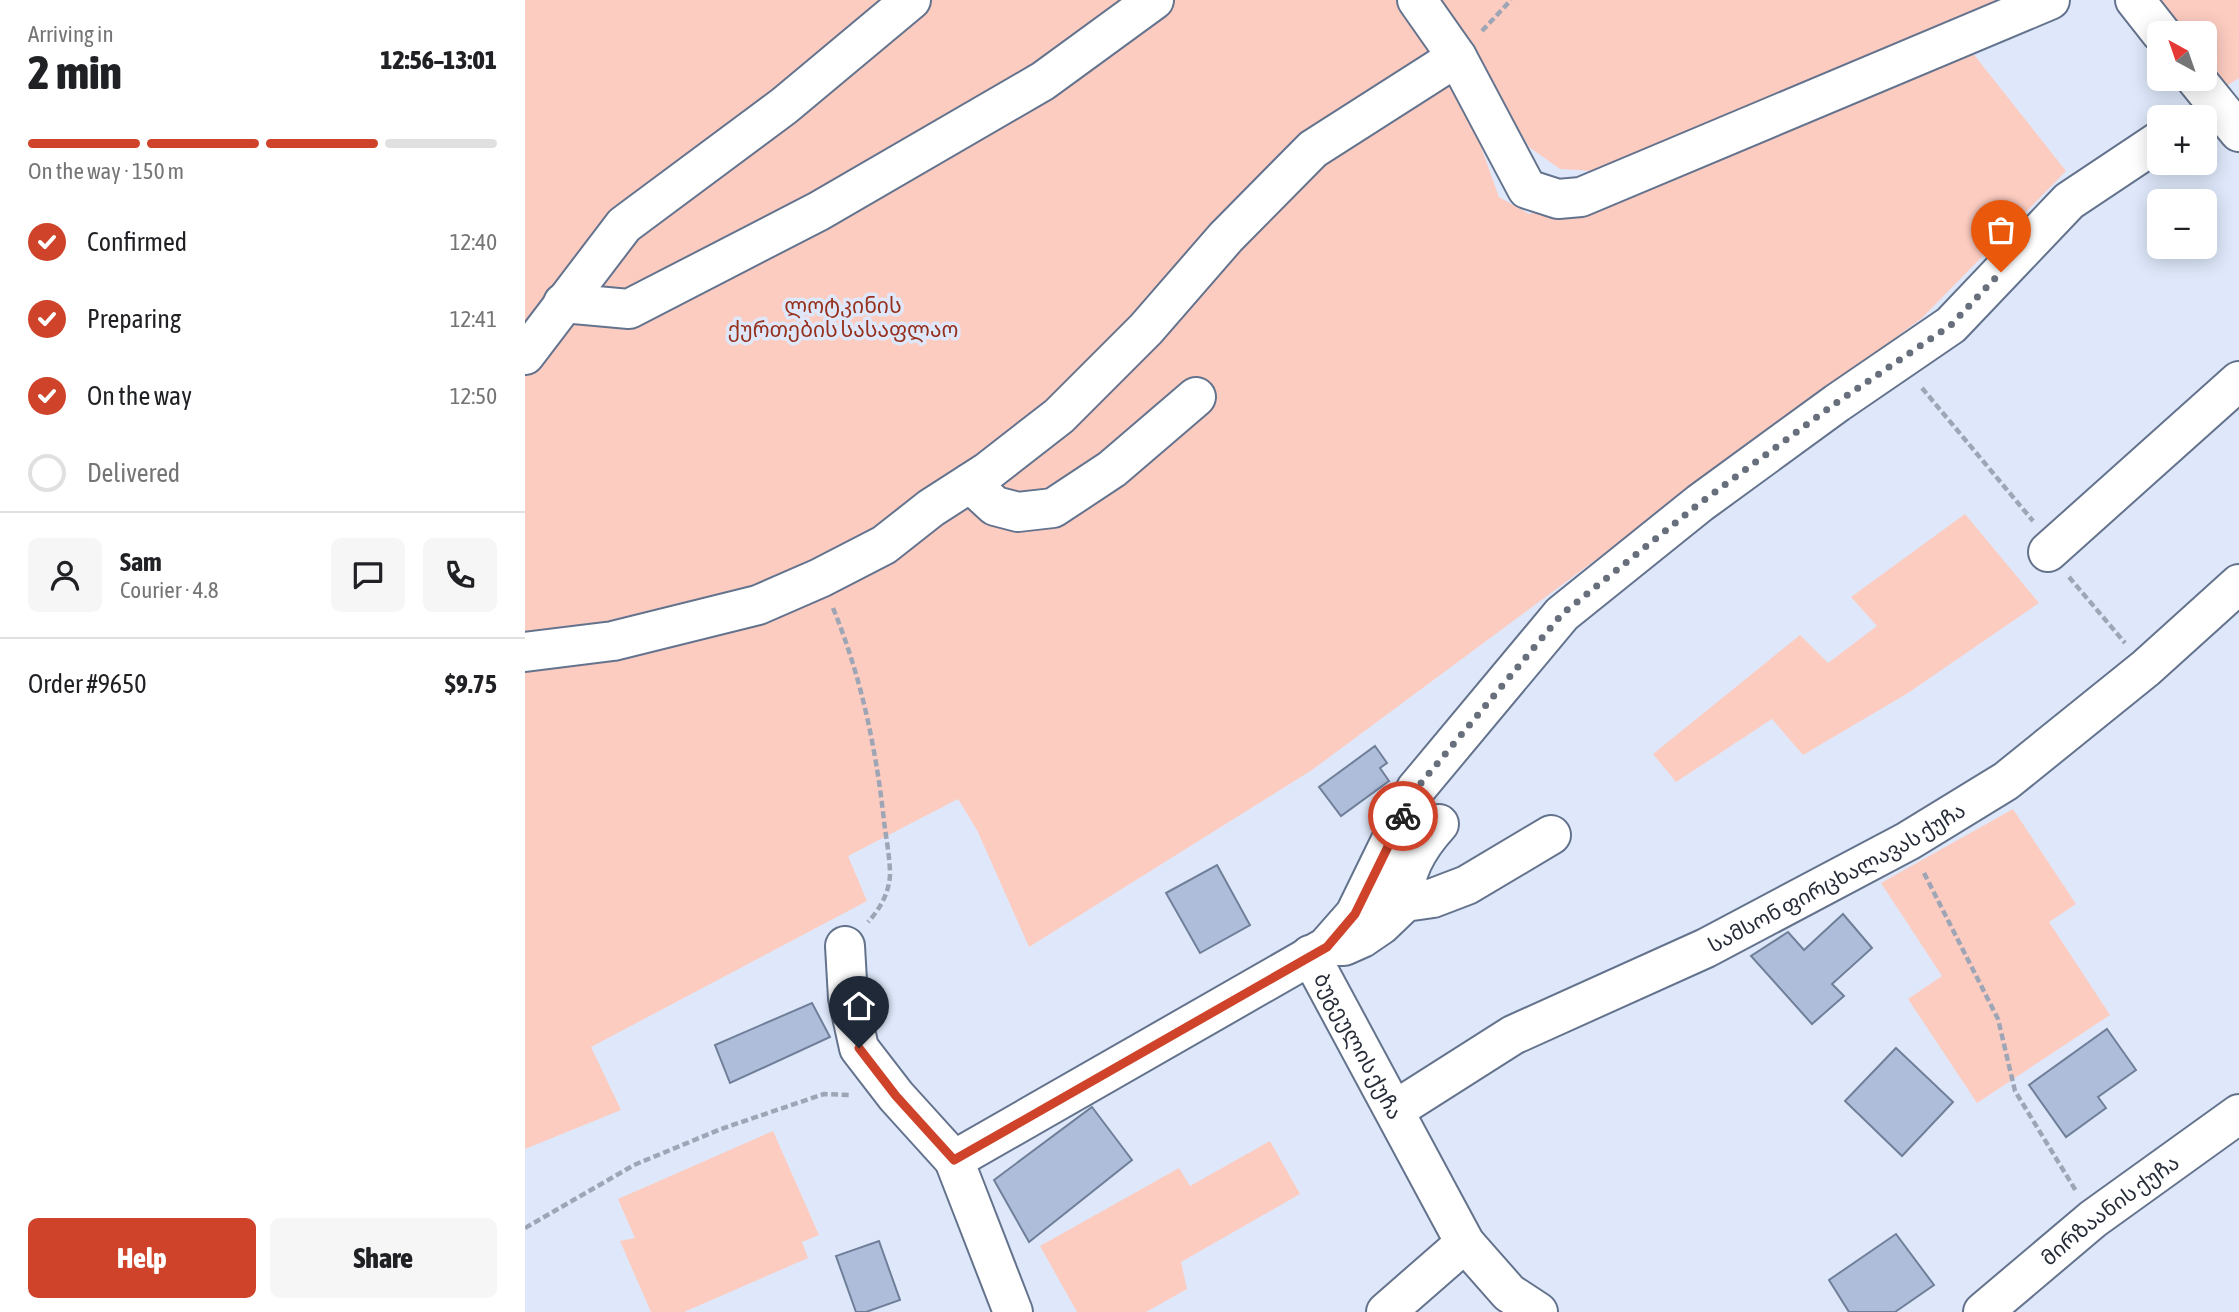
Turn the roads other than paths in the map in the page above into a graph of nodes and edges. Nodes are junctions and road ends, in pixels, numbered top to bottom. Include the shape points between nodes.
1 (911, 0) edge
2 (1154, 0) edge
3 (1417, 0) edge
4 (2050, 0) edge
5 (2134, 0) edge
6 (2151, 21) edge
7 (1457, 57) junction
8 (2147, 149) edge
9 (563, 303) junction
10 (525, 355) edge
11 (2239, 381) edge
12 (1196, 397) dead end
13 (970, 483) junction
14 (2048, 552) road end
15 (2239, 584) edge
16 (525, 653) edge
17 (1439, 824) dead end
18 (1551, 835) dead end
19 (1405, 902) junction
20 (845, 946) road end
21 (1318, 951) junction
22 (1395, 1110) junction
23 (2239, 1114) edge
24 (954, 1160) junction
25 (1465, 1243) junction
26 (1013, 1312) edge
27 (1386, 1312) edge
28 (1538, 1312) edge
29 (1983, 1312) edge

1 - 9 street via 784,106 624,225
2 - 9 street via 1043,81 819,211 629,309
3 - 7 street
4 - 7 street via 1581,197 1558,199 1527,189
5 - 6 street
7 - 13 street via 1313,149 1059,416
8 - 21 street, ბუგეულის ქუჩა via 2069,201 1951,325 1700,503 1562,614 1416,789 1355,914
9 - 10 street
11 - 14 street
12 - 13 street via 1112,469 1053,508 1018,512 995,506
13 - 16 street via 884,545 758,605 613,640
15 - 22 street, სამსონ ფირცხალავას ქუჩა via 2006,781 1908,841 1706,948 1513,1035
17 - 19 street via 1408,874
18 - 19 street via 1467,886
19 - 21 street via 1362,938
20 - 24 street via 848,998 859,1048
21 - 22 street, ბუგეულის ქუჩა
21 - 24 street
22 - 25 street, ბუგეულის ქუჩა
23 - 29 street, მირზაანის ქუჩა via 2093,1219
24 - 26 street
25 - 27 street
25 - 28 street, ბუგეულის ქუჩა via 1509,1293

